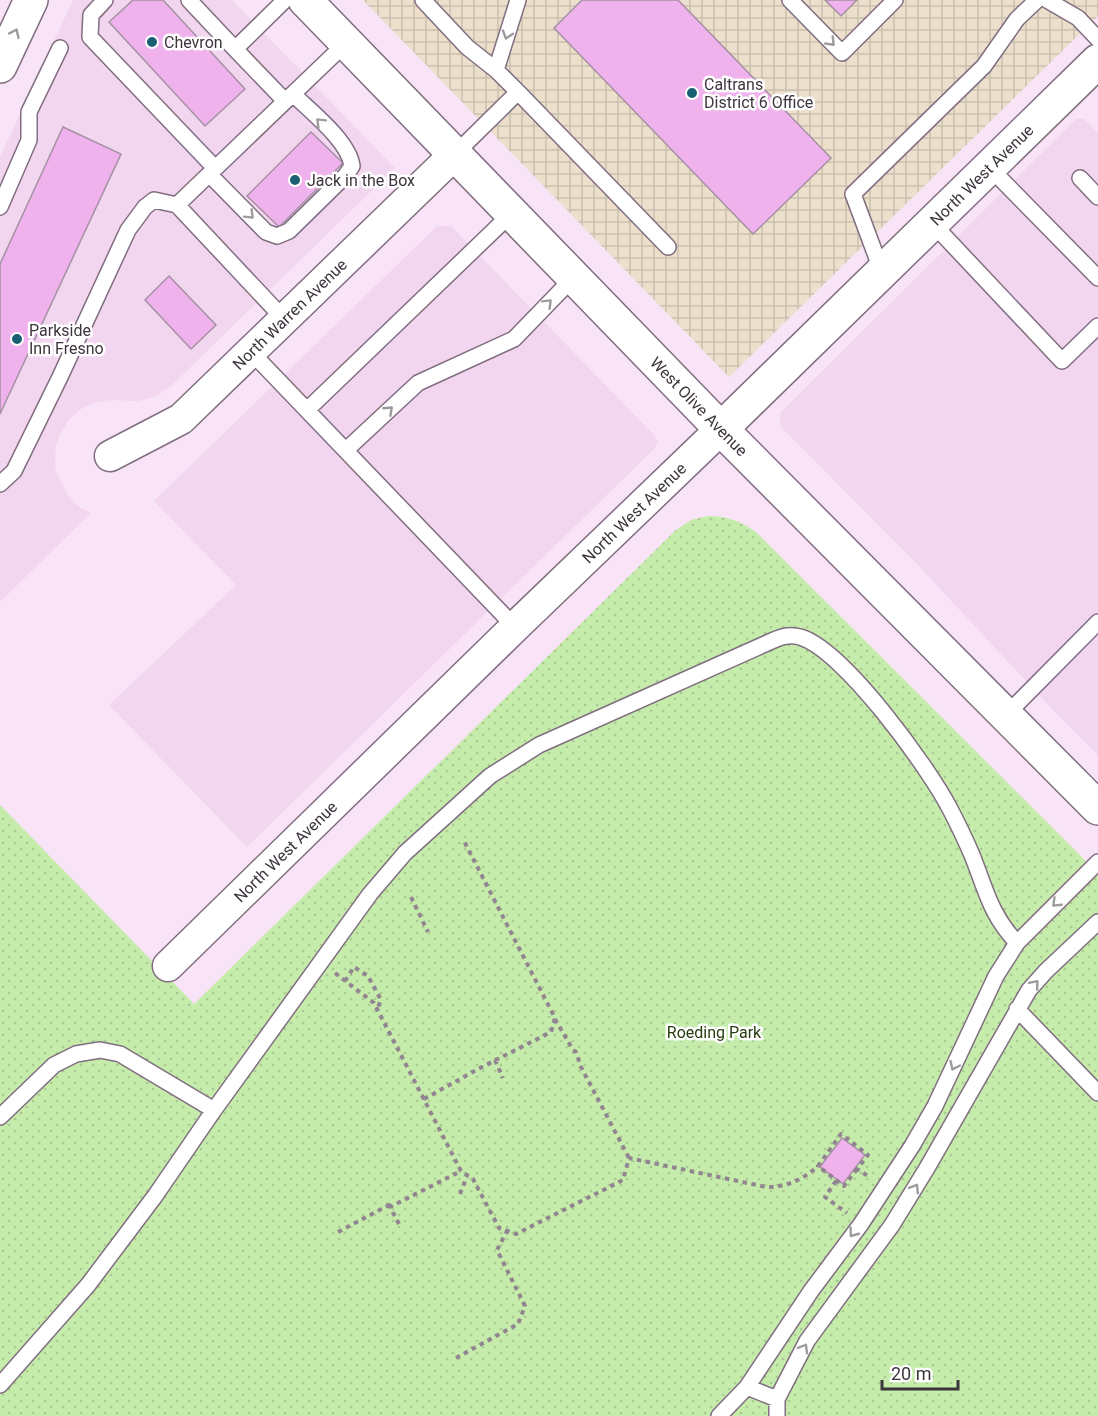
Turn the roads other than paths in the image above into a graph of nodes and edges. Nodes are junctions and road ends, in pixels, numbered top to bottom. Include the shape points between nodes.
1 (31, 0) edge
2 (105, 0) edge
3 (189, 0) edge
4 (285, 0) edge
5 (305, 0) edge
6 (423, 0) edge
7 (518, 0) edge
8 (790, 0) edge
9 (894, 0) edge
10 (1037, 0) edge
11 (1047, 0) edge
12 (1098, 39) edge
13 (347, 42) junction
14 (60, 48) dead end
15 (235, 49) junction
16 (0, 66) edge
17 (496, 70) junction
18 (1093, 76) edge
19 (518, 92) junction
20 (289, 98) junction
21 (455, 154) junction
22 (990, 168) junction
23 (212, 171) junction
24 (1080, 178) dead end
25 (1098, 197) edge
26 (177, 205) junction
27 (0, 207) edge
28 (512, 213) junction
29 (932, 223) junction
30 (668, 247) dead end
31 (882, 272) junction
32 (574, 277) junction
33 (1098, 278) edge
34 (284, 319) junction
35 (1098, 326) edge
36 (251, 351) junction
37 (307, 410) junction
38 (721, 429) junction
39 (346, 450) junction
40 (110, 456) dead end
41 (0, 484) edge
42 (1098, 622) edge
43 (515, 627) junction
44 (1006, 715) junction
45 (1098, 808) edge
46 (1098, 862) edge
47 (1098, 922) edge
48 (1017, 943) junction
49 (168, 966) dead end
50 (1017, 1009) junction
51 (1098, 1093) edge
52 (214, 1110) junction
53 (0, 1117) edge
54 (0, 1385) edge
55 (747, 1387) junction
56 (777, 1400) junction
57 (718, 1416) edge
58 (777, 1416) edge

16 -> 1 main road
2 - 23 lane via 91,15 90,37
3 - 15 lane
4 - 15 lane
5 - 13 main road, West Olive Avenue
6 - 17 lane via 467,47
7 -> 17 lane
8 -> 9 lane via 842,53
10 - 31 lane via 1017,19 984,66 853,194
11 - 12 lane via 1078,18
13 - 20 lane
13 - 21 main road, West Olive Avenue
14 - 27 lane via 29,112 29,140
15 - 20 lane
17 - 19 lane
18 - 22 main road, North West Avenue
19 - 21 lane
19 - 30 lane
20 - 23 lane
23 -> 20 lane via 266,232 277,236 289,231 352,166 351,155 338,139
21 - 28 main road, West Olive Avenue
21 - 34 street, North Warren Avenue
22 - 29 main road, North West Avenue
22 - 33 lane
23 - 26 lane
24 - 25 lane
26 - 34 lane
26 - 41 lane via 154,200 128,230 14,471
28 - 32 main road, West Olive Avenue
28 - 37 lane
29 - 31 main road, North West Avenue
29 - 35 lane via 1062,361
31 - 38 main road, North West Avenue
32 - 38 main road, West Olive Avenue
39 -> 32 lane via 418,384 514,339
34 - 36 street, North Warren Avenue
36 - 37 lane
36 - 40 street, North Warren Avenue via 181,419
37 - 39 lane
38 - 43 street, North West Avenue
38 - 44 main road, West Olive Avenue
39 - 43 lane
42 - 44 lane
43 - 49 street, North West Avenue
44 - 45 main road, West Olive Avenue
46 -> 48 lane
50 -> 47 lane via 1046,971
48 - 52 lane via 1002,927 991,906 949,807 884,713 846,669 821,648 799,636 785,636 539,745 490,776 405,853 370,894
48 -> 55 lane via 996,976 935,1106 861,1224
50 - 51 lane
56 -> 50 lane via 807,1341 927,1168
52 - 53 lane via 120,1054 100,1050 76,1054 54,1065
52 - 54 lane via 88,1285
55 - 56 lane
55 - 57 lane
56 - 58 lane

